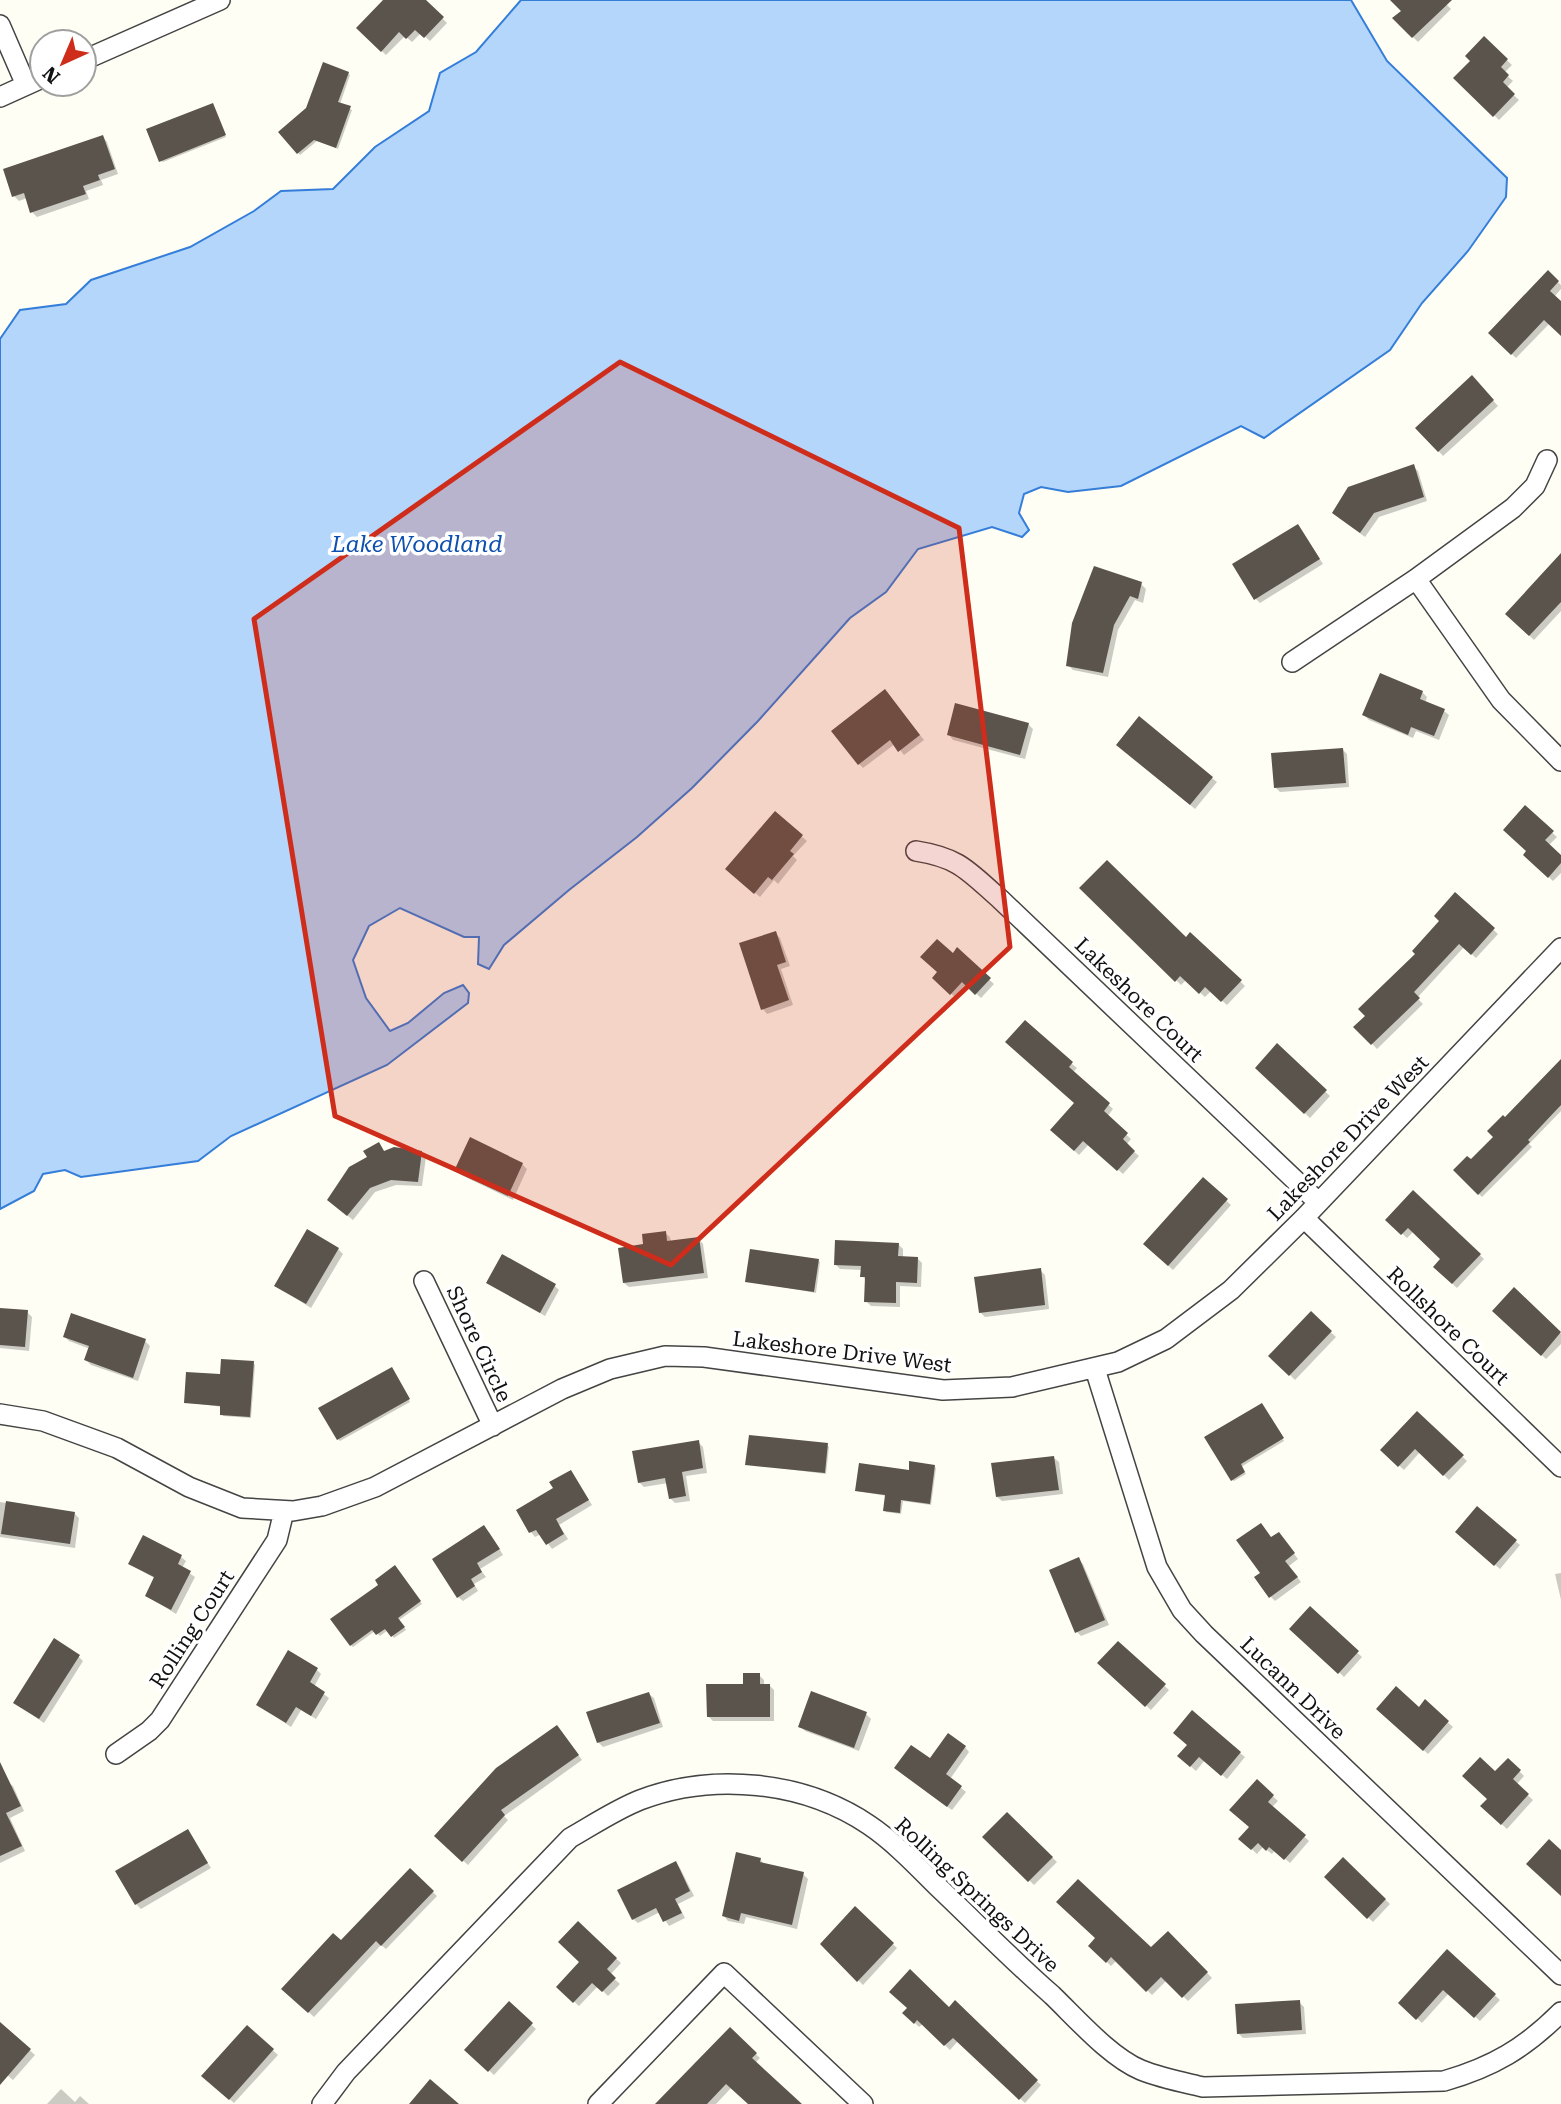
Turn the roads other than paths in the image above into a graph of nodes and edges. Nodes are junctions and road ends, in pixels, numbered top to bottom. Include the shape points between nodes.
1 (220, 0) edge
2 (0, 25) edge
3 (98, 54) edge
4 (28, 72) edge
5 (28, 85) edge
6 (0, 97) edge
7 (1547, 460) dead end
8 (1416, 579) junction
9 (1292, 662) dead end
10 (1561, 761) edge
11 (916, 851) dead end
12 (1559, 954) edge
13 (1318, 1202) junction
14 (1304, 1218) junction
15 (424, 1281) dead end
16 (1095, 1369) junction
17 (0, 1414) edge
18 (494, 1426) junction
19 (1561, 1467) edge
20 (284, 1511) junction
21 (116, 1754) dead end
22 (1561, 1975) edge
23 (1561, 2012) edge
24 (1293, 2095) edge
25 (322, 2104) edge
26 (598, 2104) edge
27 (863, 2104) edge

1 - 3 street
2 - 4 street
5 - 6 street
7 - 8 street via 1535,485 1513,508
8 - 9 street
8 - 10 street via 1501,700
11 - 13 street, Lakeshore Court via 961,865 1000,899
12 - 13 street, Lakeshore Drive West
13 - 14 street, Lakeshore Drive West
14 - 16 street, Lakeshore Drive West via 1213,1306 1166,1339
14 - 19 street, Rollshore Court
15 - 18 street, Shore Circle
16 - 18 street, Lakeshore Drive West via 1012,1387 943,1390 704,1357 665,1356 611,1369 562,1389
16 - 22 street, Lucann Drive via 1157,1567 1182,1610
17 - 20 street, Lakeshore Drive West via 43,1421 117,1448 221,1502
18 - 20 street, Lakeshore Drive West via 375,1487 322,1506
20 - 21 street, Rolling Court via 277,1540 160,1720
23 - 24 street, Rolling Springs Drive via 1508,2057 1475,2072 1444,2081
24 - 25 street, Rolling Springs Drive via 1203,2087 1139,2069 1116,2054 869,1825 825,1802 743,1783 709,1784 640,1800 570,1838 346,2072
26 - 27 street via 724,1973

